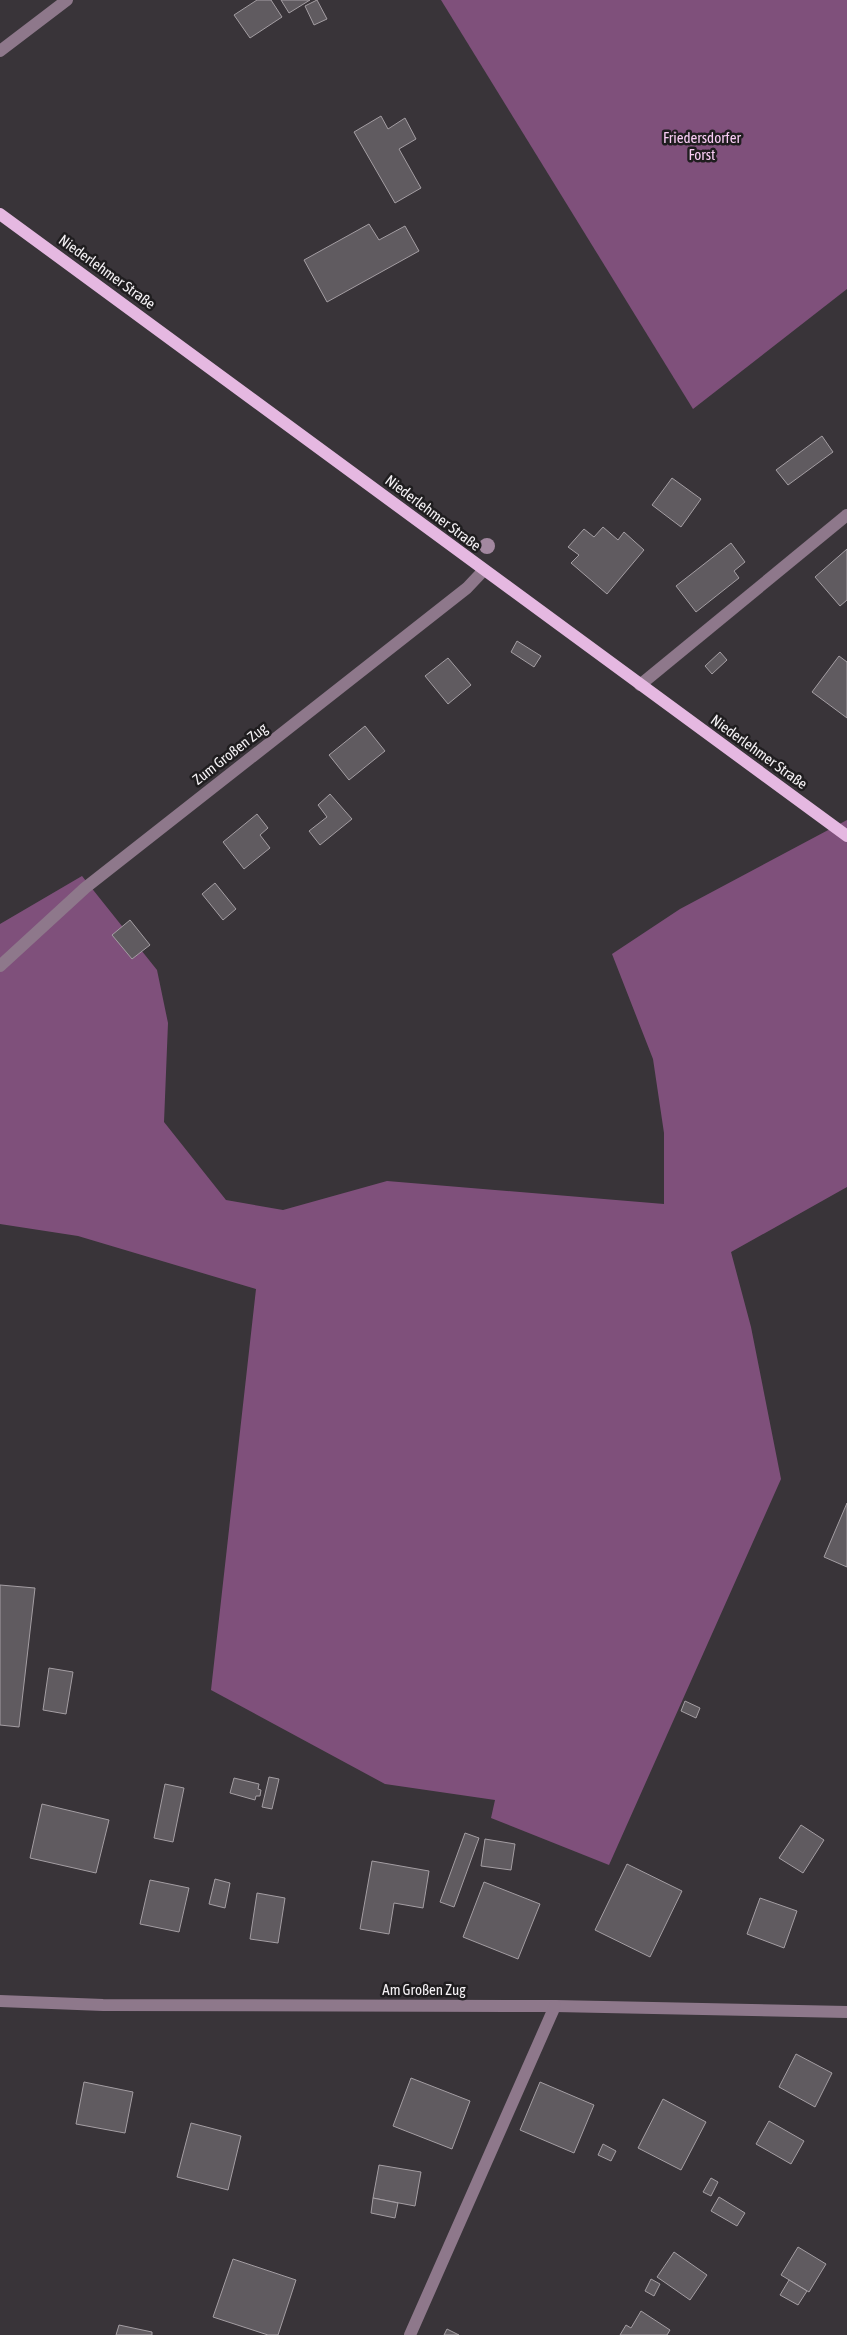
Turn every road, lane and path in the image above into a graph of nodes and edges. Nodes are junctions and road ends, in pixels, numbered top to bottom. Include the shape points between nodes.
1 (67, 0) edge
2 (0, 51) edge
3 (0, 214) edge
4 (847, 515) edge
5 (484, 571) junction
6 (640, 685) junction
7 (847, 836) edge
8 (0, 966) edge
9 (0, 2001) edge
10 (555, 2006) junction
11 (847, 2012) edge
12 (410, 2335) edge

1 - 2 street
3 - 5 main road, Niederlehmer Straße
4 - 6 street
5 - 6 main road, Niederlehmer Straße
5 - 8 street, Zum Großen Zug via 467,588 85,888
6 - 7 main road, Niederlehmer Straße
9 - 10 street, Am Großen Zug via 103,2005
10 - 11 street, Am Großen Zug
10 - 12 street

